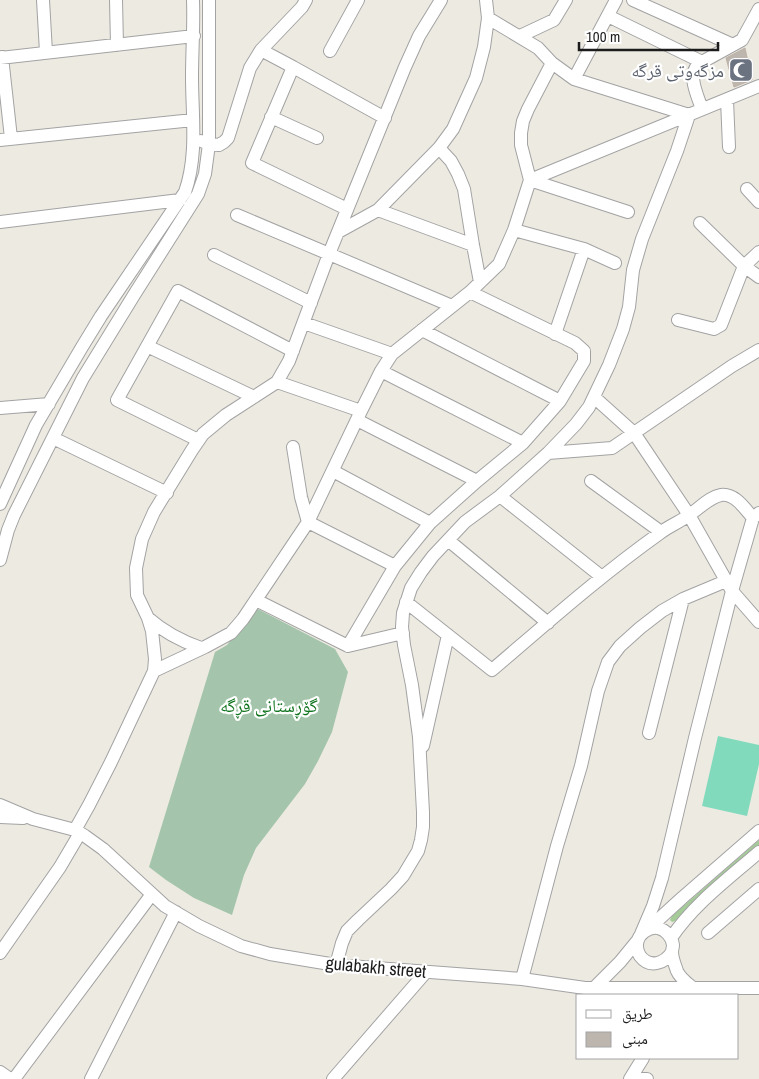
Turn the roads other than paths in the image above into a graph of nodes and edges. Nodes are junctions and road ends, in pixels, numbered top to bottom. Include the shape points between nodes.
1 (43, 0) edge
2 (116, 0) edge
3 (193, 0) edge
4 (209, 0) edge
5 (306, 0) edge
6 (358, 0) edge
7 (441, 0) edge
8 (486, 0) edge
9 (566, 0) edge
10 (616, 0) edge
11 (633, 0) edge
12 (657, 5) edge
13 (759, 9) edge
14 (608, 16) junction
15 (488, 18) junction
16 (194, 36) junction
17 (520, 36) junction
18 (117, 45) junction
19 (733, 45) junction
20 (261, 50) junction
21 (330, 51) dead end
22 (46, 52) junction
23 (1, 57) edge
24 (702, 62) junction
25 (552, 63) junction
26 (293, 67) junction
27 (574, 79) junction
28 (759, 86) edge
29 (727, 100) junction
30 (702, 109) junction
31 (689, 115) junction
32 (272, 117) junction
33 (384, 118) junction
34 (193, 120) junction
35 (193, 137) junction
36 (317, 138) dead end
37 (6, 139) edge
38 (209, 144) junction
39 (729, 146) dead end
40 (439, 148) junction
41 (530, 180) junction
42 (747, 189) dead end
43 (180, 200) junction
44 (759, 202) edge
45 (347, 209) junction
46 (378, 210) junction
47 (628, 212) dead end
48 (237, 215) dead end
49 (0, 222) edge
50 (700, 223) dead end
51 (514, 230) junction
52 (338, 232) junction
53 (473, 245) junction
54 (584, 249) junction
55 (759, 252) edge
56 (329, 254) junction
57 (214, 255) dead end
58 (615, 263) dead end
59 (744, 266) junction
60 (759, 277) edge
61 (480, 282) junction
62 (470, 292) junction
63 (311, 303) junction
64 (452, 306) junction
65 (678, 320) dead end
66 (304, 323) junction
67 (422, 330) junction
68 (555, 334) junction
69 (147, 346) junction
70 (759, 350) edge
71 (293, 351) junction
72 (392, 354) junction
73 (381, 372) junction
74 (277, 382) junction
75 (254, 397) junction
76 (594, 398) junction
77 (560, 402) junction
78 (48, 404) junction
79 (0, 408) edge
80 (359, 416) junction
81 (634, 433) junction
82 (53, 438) junction
83 (198, 440) junction
84 (523, 443) junction
85 (293, 447) dead end
86 (548, 453) junction
87 (333, 471) junction
88 (477, 481) junction
89 (591, 481) dead end
90 (167, 493) junction
91 (500, 496) junction
92 (0, 504) edge
93 (689, 515) junction
94 (756, 516) edge
95 (308, 522) junction
96 (430, 523) junction
97 (661, 532) junction
98 (448, 540) junction
99 (0, 560) edge
100 (395, 566) junction
101 (602, 577) junction
102 (729, 586) junction
103 (683, 599) junction
104 (256, 600) junction
105 (406, 602) junction
106 (148, 618) junction
107 (758, 618) edge
108 (548, 623) junction
109 (403, 632) junction
110 (448, 635) junction
111 (348, 646) junction
112 (201, 648) junction
113 (154, 671) junction
114 (649, 733) dead end
115 (420, 763) junction
116 (0, 805) edge
117 (0, 817) edge
118 (33, 819) junction
119 (77, 831) junction
120 (759, 831) edge
121 (759, 852) edge
122 (662, 878) junction
123 (759, 889) edge
124 (152, 894) junction
125 (682, 898) junction
126 (176, 912) junction
127 (708, 933) dead end
128 (642, 934) junction
129 (671, 938) junction
130 (672, 952) junction
131 (0, 953) edge
132 (336, 965) junction
133 (426, 972) junction
134 (522, 979) junction
135 (758, 987) edge
136 (594, 988) junction
137 (686, 990) edge
138 (642, 1059) edge
139 (0, 1072) edge
140 (630, 1078) edge
141 (12, 1079) edge
142 (91, 1079) edge
143 (333, 1079) edge
144 (647, 1079) edge

1 - 22 street
2 - 18 street
3 - 16 street
4 - 38 street
5 - 20 street
6 - 21 street
7 - 33 street via 413,49
8 - 15 street
9 - 17 street via 554,20
10 - 14 street
11 - 12 street
12 - 19 street
13 - 19 street via 742,40
14 - 24 street
14 - 27 street
15 - 17 street
15 - 40 street via 476,78 454,129
16 - 18 street
16 - 34 street
17 - 25 street
18 - 22 street
19 - 24 street
20 - 26 street
20 - 38 street via 250,68 228,138 220,146
22 - 23 street
23 - 37 street
24 - 30 street via 694,69 693,80
25 - 27 street
25 - 41 street via 528,109 521,133
26 - 32 street
26 - 33 street
27 - 31 street
28 - 29 street
29 - 30 street
29 - 39 street
30 - 31 street
31 - 41 street
31 - 76 street via 642,239 623,329
32 - 36 street
32 - 45 street via 252,163
33 - 45 street
34 - 35 street
34 - 37 street
35 - 38 street
35 - 43 street via 191,172
38 - 82 street via 205,174 198,194 86,372
40 - 46 street
40 - 53 street via 451,161 464,189
41 - 47 street
41 - 51 street
42 - 44 street
43 - 49 street
43 - 78 street via 101,316
45 - 52 street
46 - 52 street
46 - 53 street
48 - 56 street
50 - 59 street
51 - 54 street
51 - 61 street via 499,264
52 - 56 street
53 - 61 street
54 - 58 street
54 - 68 street
55 - 59 street
56 - 63 street
56 - 64 street
57 - 63 street
59 - 60 street
59 - 65 street via 721,325 714,329
61 - 62 street
62 - 64 street
62 - 68 street
63 - 66 street
64 - 67 street
66 - 71 street
66 - 72 street
67 - 72 street
67 - 77 street
68 - 77 street via 584,351 584,361
69 - 71 street via 178,291
69 - 75 street
69 - 83 street via 117,400
70 - 81 street
71 - 74 street
72 - 73 street
73 - 80 street
73 - 84 street
74 - 75 street
74 - 80 street
75 - 83 street via 226,415
76 - 81 street
76 - 86 street via 576,424
77 - 84 street
78 - 79 street
78 - 92 street
80 - 87 street
80 - 88 street
81 - 86 street via 612,448
81 - 93 street
82 - 90 street
82 - 99 street via 14,515
83 - 90 street
84 - 88 street
85 - 95 street via 300,497
86 - 91 street
87 - 95 street
87 - 96 street
88 - 96 street
89 - 97 street
90 - 106 street via 142,539 136,568 138,595
91 - 98 street via 465,522
91 - 101 street
93 - 94 street via 712,498 728,495
93 - 97 street
93 - 102 street
94 - 102 street
95 - 100 street
95 - 104 street
96 - 100 street
97 - 101 street
98 - 105 street via 421,572
98 - 108 street
100 - 111 street
101 - 108 street
102 - 103 street
102 - 107 street
102 - 122 street
103 - 114 street
103 - 134 street via 640,628 608,662
104 - 111 street
104 - 112 street via 231,633
105 - 109 street
105 - 110 street
106 - 112 street via 160,629
106 - 113 street via 155,652
108 - 110 street via 492,670
109 - 111 street
109 - 115 street
110 - 115 street
112 - 113 street
113 - 119 street
115 - 132 street via 423,827 418,851 403,876 347,931
116 - 118 street, gulabakh street
117 - 118 street, gulabakh street
118 - 119 street, gulabakh street
119 - 124 street, gulabakh street via 103,849
119 - 131 street via 60,867
120 - 125 street
121 - 129 street via 683,920
122 - 125 street via 670,898
122 - 128 street
123 - 127 street
124 - 126 street, gulabakh street
124 - 141 street
125 - 128 street
126 - 132 street, gulabakh street via 241,946
126 - 142 street
128 - 129 street via 654,928 667,932
128 - 130 street via 638,954 649,963 662,962
128 - 136 street
129 - 130 street
130 - 137 street
132 - 133 street, gulabakh street
133 - 134 street, gulabakh street
133 - 143 street
134 - 136 street, gulabakh street
135 - 137 street, gulabakh street
136 - 137 street, gulabakh street
138 - 140 street
139 - 141 street
140 - 144 street

